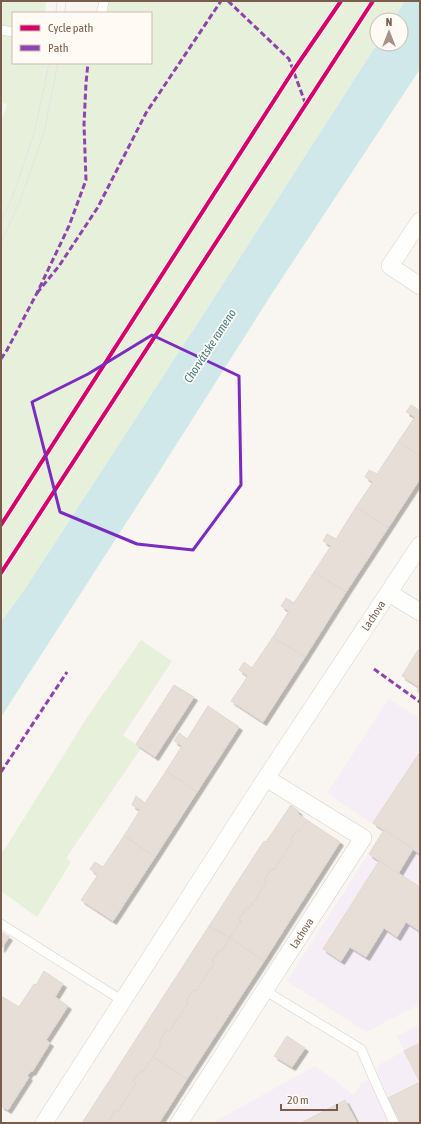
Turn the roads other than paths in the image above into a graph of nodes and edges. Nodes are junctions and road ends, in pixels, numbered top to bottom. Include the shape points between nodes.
1 (104, 1) edge
2 (101, 12) edge
3 (1, 30) edge
4 (12, 32) edge
5 (420, 221) edge
6 (420, 286) edge
7 (420, 545) edge
8 (389, 593) junction
9 (420, 612) edge
10 (266, 778) junction
11 (1, 924) edge
12 (264, 990) junction
13 (123, 1001) junction
14 (44, 1123) edge
15 (179, 1123) edge
16 (394, 1123) edge

1 - 2 lane
3 - 4 lane
5 - 6 street via 390,266
7 - 8 street, Lachova
8 - 9 street, Lachova
8 - 10 street, Lachova
10 - 12 street, Lachova via 362,838
10 - 13 street, Lachova
11 - 13 lane
12 - 15 street, Lachova
12 - 16 lane via 361,1048
13 - 14 street, Lachova

